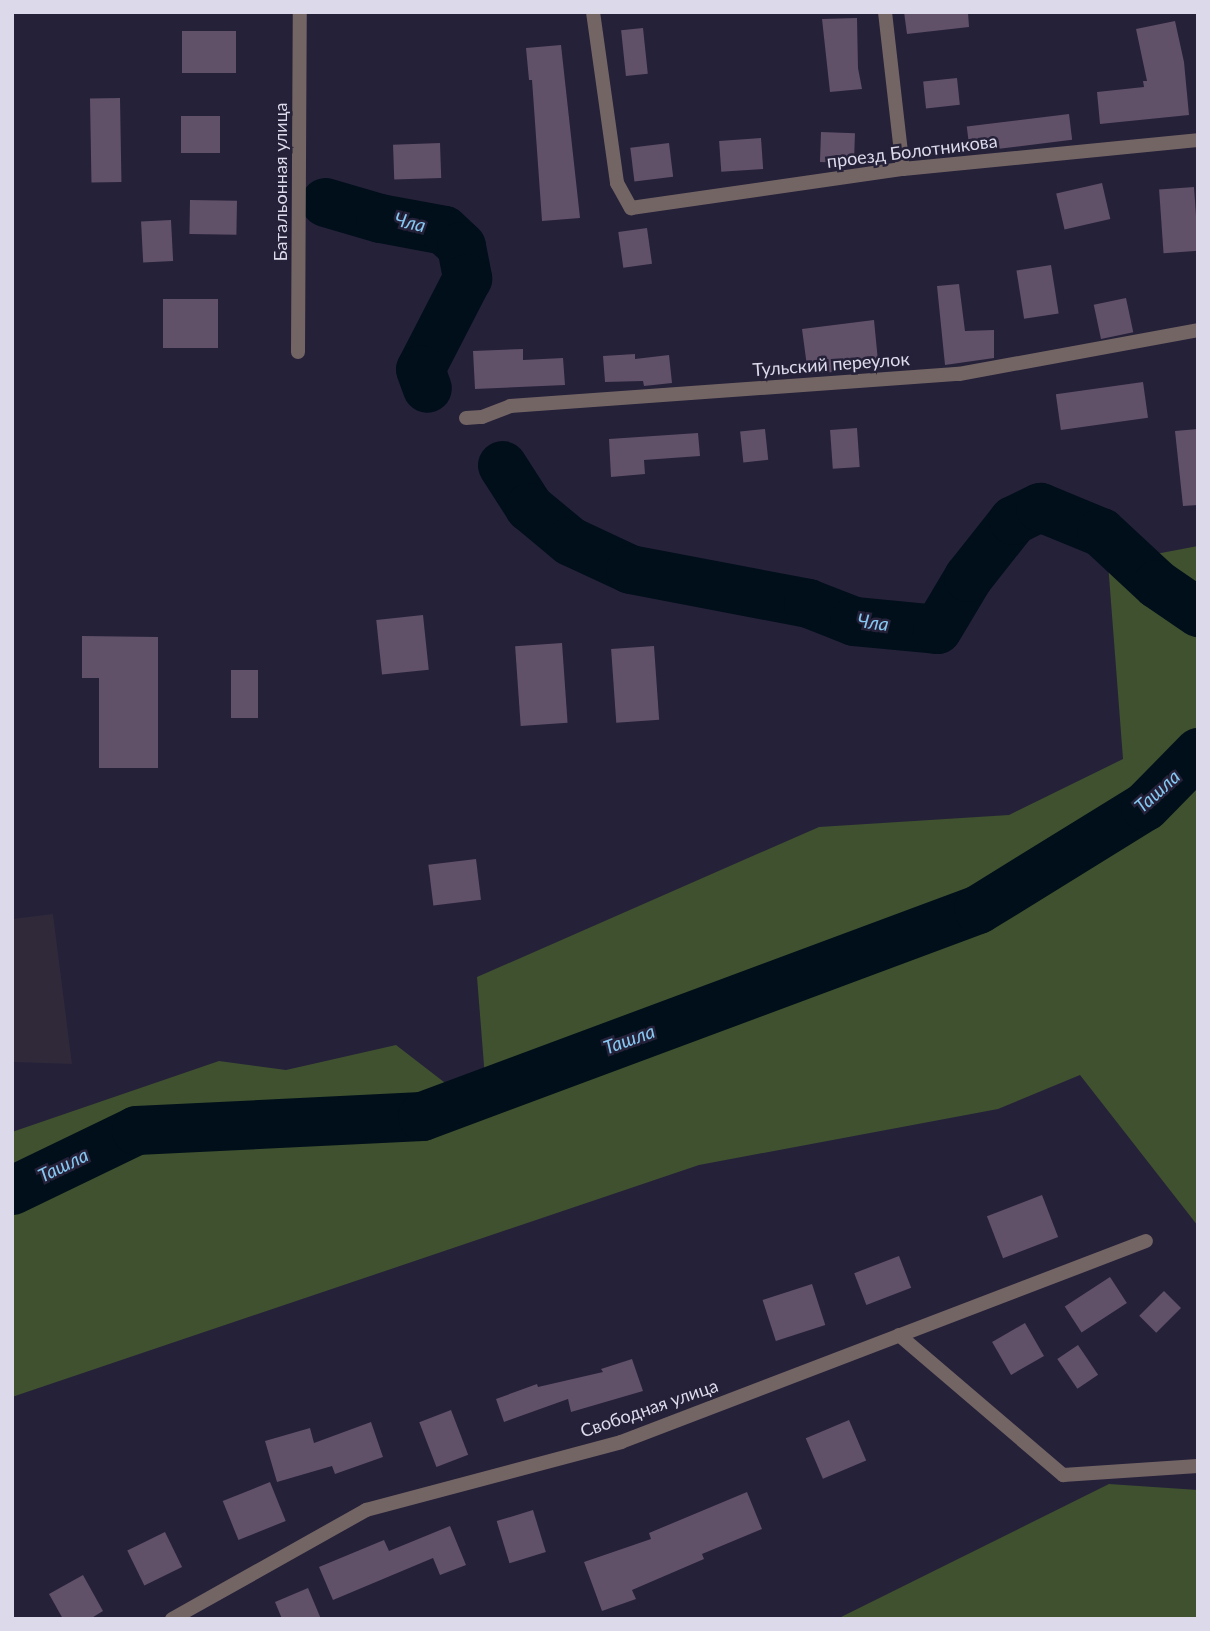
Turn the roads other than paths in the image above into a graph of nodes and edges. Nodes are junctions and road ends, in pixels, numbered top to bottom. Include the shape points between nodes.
1 (300, 12) edge
2 (593, 12) edge
3 (885, 12) edge
4 (1198, 140) edge
5 (903, 169) junction
6 (1198, 330) edge
7 (298, 352) dead end
8 (466, 418) dead end
9 (1146, 1241) dead end
10 (898, 1335) junction
11 (1198, 1466) edge
12 (172, 1619) edge

1 - 7 street, Батальонная улица
2 - 5 street, проезд Болотникова via 617,183 631,208
3 - 5 street
4 - 5 street, проезд Болотникова
6 - 8 street, Тульский переулок via 959,374 510,406
9 - 10 street, Свободная улица
10 - 11 street via 1063,1475
10 - 12 street, Свободная улица via 621,1442 366,1510

